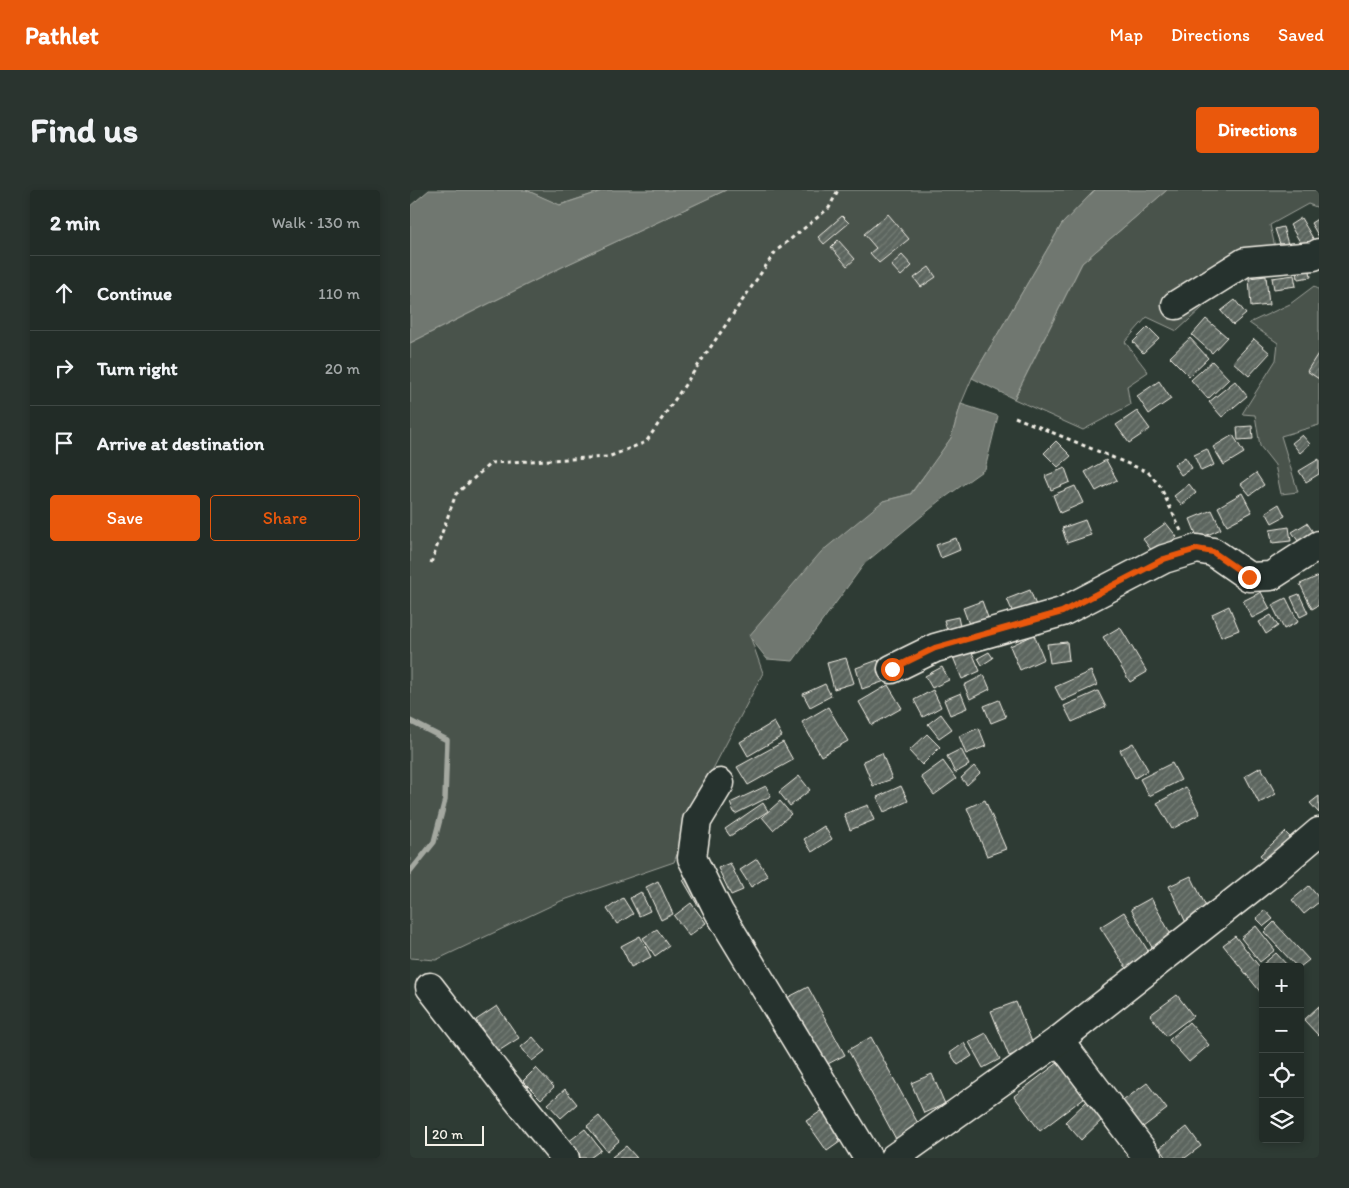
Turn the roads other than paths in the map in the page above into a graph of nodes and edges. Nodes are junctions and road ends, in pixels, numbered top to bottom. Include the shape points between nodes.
1 (1319, 253) edge
2 (1176, 305) dead end
3 (1319, 544) edge
4 (892, 669) dead end
5 (720, 783) dead end
6 (1319, 832) edge
7 (430, 986) dead end
8 (1059, 1040) junction
9 (565, 1158) edge
10 (868, 1158) edge
11 (894, 1158) edge
12 (1148, 1158) edge

1 - 2 street via 1245,262
3 - 4 street via 1271,576 1249,577 1213,552 1197,549 1164,559 1062,612 935,648
5 - 10 street via 697,822 692,858 719,912
6 - 8 street
7 - 9 street
8 - 11 street
8 - 12 street

